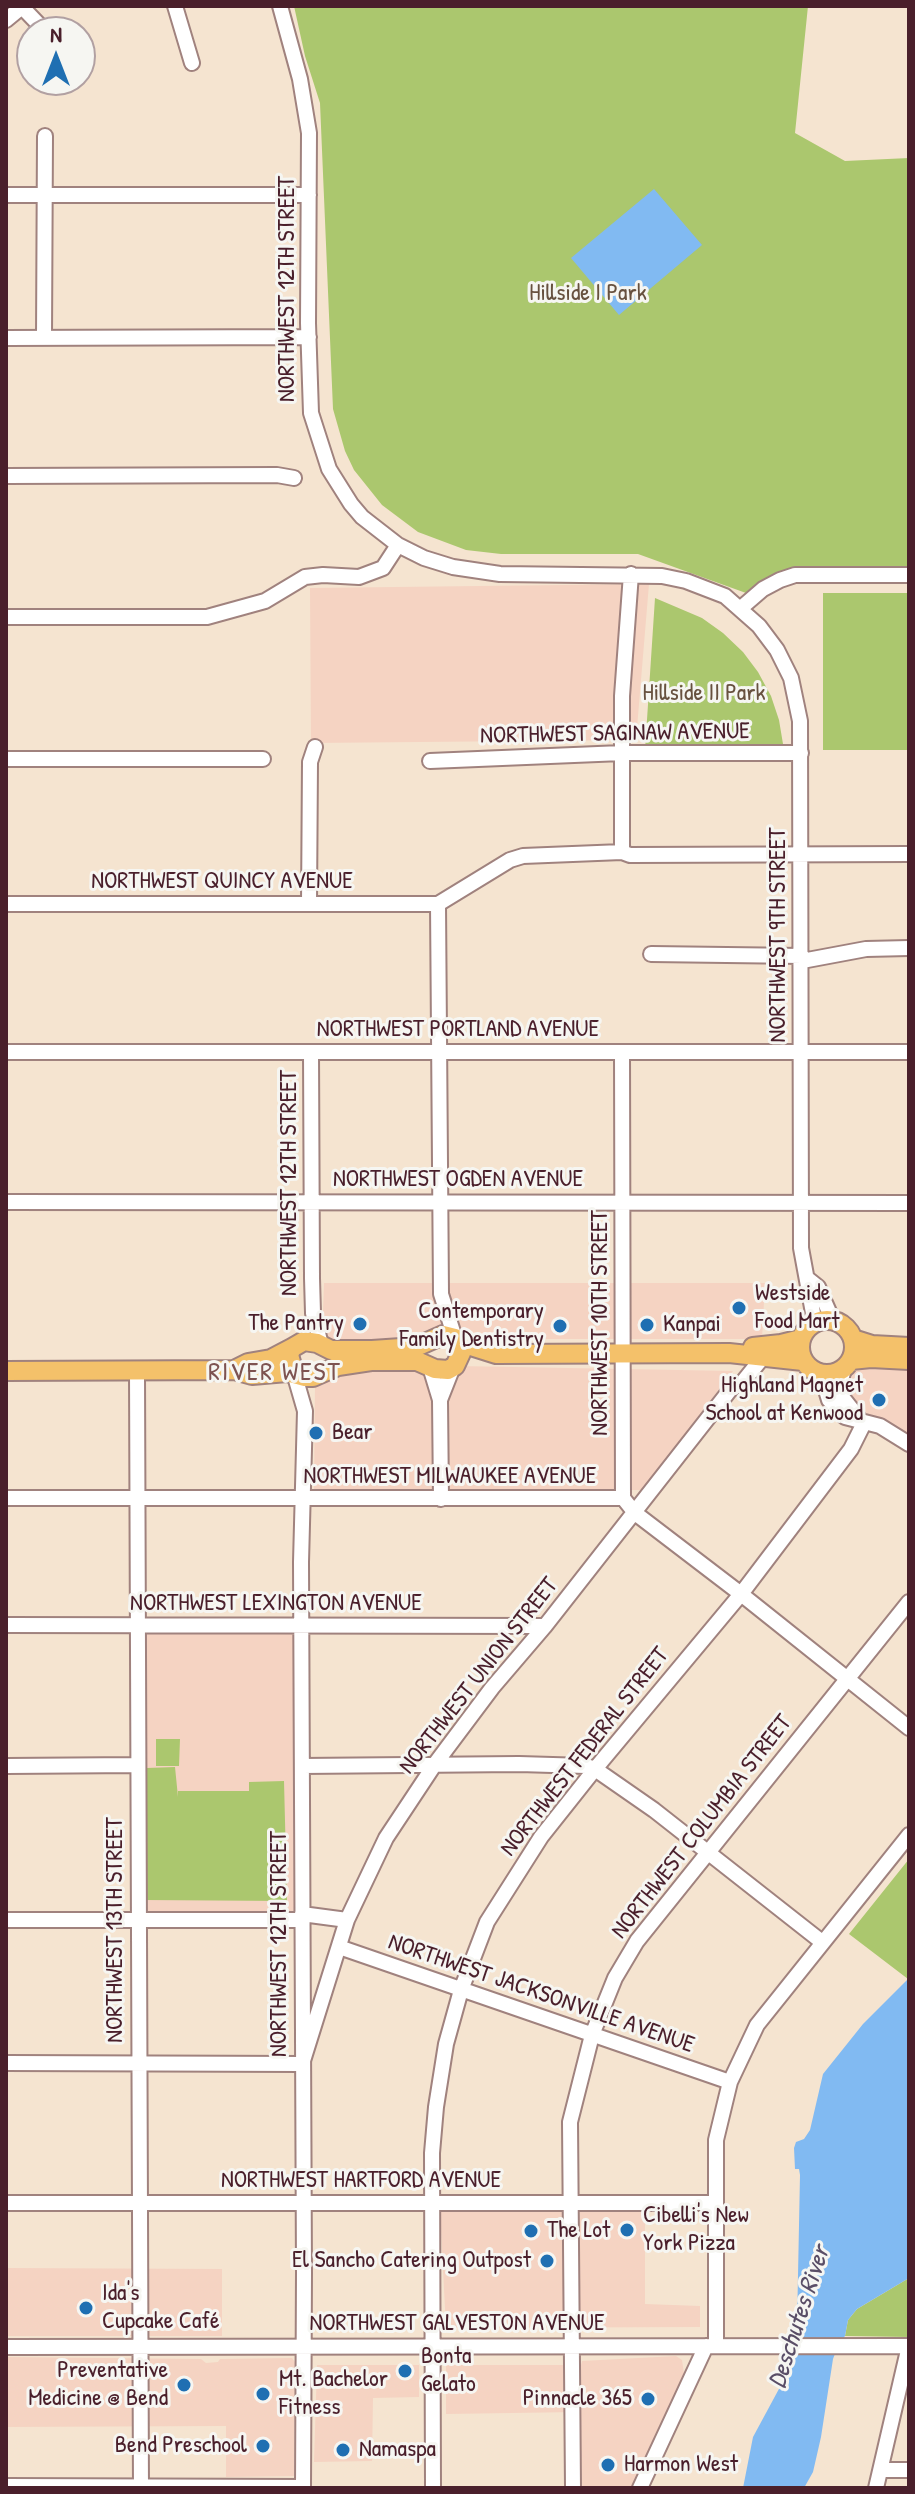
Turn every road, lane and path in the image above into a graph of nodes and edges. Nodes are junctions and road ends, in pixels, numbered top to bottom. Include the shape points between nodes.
1 (23, 6) edge
2 (175, 6) edge
3 (280, 6) edge
4 (6, 20) edge
5 (192, 63) dead end
6 (45, 136) dead end
7 (45, 194) junction
8 (6, 195) edge
9 (309, 195) junction
10 (44, 337) junction
11 (309, 337) junction
12 (6, 338) edge
13 (6, 476) edge
14 (294, 478) dead end
15 (398, 545) junction
16 (631, 574) junction
17 (909, 575) edge
18 (741, 608) junction
19 (6, 617) edge
20 (315, 747) dead end
21 (622, 753) junction
22 (801, 753) junction
23 (6, 759) edge
24 (263, 759) dead end
25 (430, 761) dead end
26 (622, 852) junction
27 (909, 854) edge
28 (800, 856) junction
29 (6, 904) edge
30 (309, 904) junction
31 (438, 904) junction
32 (909, 948) edge
33 (651, 954) dead end
34 (802, 958) junction
35 (802, 1051) junction
36 (6, 1052) edge
37 (311, 1052) junction
38 (438, 1052) junction
39 (622, 1052) junction
40 (909, 1052) edge
41 (6, 1202) edge
42 (311, 1202) junction
43 (441, 1202) junction
44 (623, 1203) junction
45 (909, 1203) edge
46 (801, 1204) junction
47 (808, 1279) junction
48 (445, 1311) junction
49 (313, 1313) junction
50 (833, 1321) junction
51 (806, 1332) junction
52 (853, 1339) junction
53 (430, 1340) junction
54 (456, 1340) junction
55 (295, 1346) junction
56 (323, 1347) junction
57 (909, 1347) edge
58 (729, 1353) junction
59 (496, 1354) junction
60 (623, 1354) junction
61 (763, 1357) junction
62 (909, 1360) edge
63 (803, 1361) junction
64 (847, 1364) junction
65 (428, 1366) junction
66 (455, 1366) junction
67 (234, 1370) junction
68 (6, 1371) edge
69 (137, 1372) junction
70 (294, 1373) junction
71 (323, 1373) junction
72 (821, 1374) junction
73 (440, 1400) junction
74 (303, 1401) junction
75 (864, 1423) junction
76 (909, 1444) edge
77 (6, 1498) edge
78 (623, 1498) junction
79 (137, 1499) junction
80 (441, 1499) junction
81 (302, 1500) junction
82 (635, 1513) junction
83 (741, 1594) junction
84 (909, 1602) edge
85 (6, 1625) edge
86 (138, 1625) junction
87 (545, 1626) junction
88 (301, 1627) junction
89 (848, 1679) junction
90 (909, 1728) edge
91 (435, 1764) junction
92 (138, 1765) junction
93 (6, 1766) edge
94 (302, 1766) junction
95 (595, 1769) junction
96 (909, 1835) edge
97 (706, 1853) junction
98 (302, 1917) junction
99 (6, 1920) edge
100 (138, 1920) junction
101 (347, 1920) junction
102 (822, 1942) junction
103 (339, 1947) junction
104 (461, 1990) junction
105 (592, 2035) junction
106 (6, 2063) edge
107 (139, 2063) junction
108 (302, 2064) junction
109 (730, 2082) junction
110 (139, 2202) junction
111 (6, 2203) edge
112 (432, 2203) junction
113 (572, 2203) junction
114 (716, 2203) junction
115 (304, 2204) junction
116 (140, 2346) junction
117 (304, 2346) junction
118 (434, 2346) junction
119 (711, 2346) junction
120 (909, 2346) edge
121 (6, 2347) edge
122 (572, 2347) junction
123 (881, 2470) junction
124 (909, 2470) edge
125 (6, 2486) edge
126 (141, 2486) edge
127 (303, 2488) edge
128 (433, 2488) edge
129 (573, 2488) edge
130 (640, 2488) edge
131 (876, 2488) edge

1 - 4 street
2 - 5 street
3 - 9 street, NORTHWEST 12TH STREET via 306,108
6 - 7 street
7 - 8 street
7 - 9 street
7 - 10 street
9 - 11 street, NORTHWEST 12TH STREET
10 - 11 street
10 - 12 street
11 - 15 street, NORTHWEST 12TH STREET via 311,413 329,469 362,517
13 - 14 street
15 - 16 street, NORTHWEST 12TH STREET via 476,572
15 - 19 street via 383,568 359,577 305,577 265,601 207,617
16 - 18 street, NORTHWEST 12TH STREET via 686,581
16 - 21 street
17 - 18 street via 795,575 763,589
18 - 22 street, NORTHWEST 9TH STREET via 777,650 791,678
20 - 30 street via 310,762
21 - 22 street, NORTHWEST SAGINAW AVENUE
21 - 25 street, NORTHWEST SAGINAW AVENUE
21 - 26 street
22 - 28 street, NORTHWEST 9TH STREET
23 - 24 street
26 - 28 street
26 - 31 street via 523,856
27 - 28 street
28 - 34 street, NORTHWEST 9TH STREET
29 - 30 street, NORTHWEST QUINCY AVENUE
30 - 31 street, NORTHWEST QUINCY AVENUE
31 - 38 street
32 - 34 street
33 - 34 street
34 - 35 street, NORTHWEST 9TH STREET
35 - 39 street, NORTHWEST PORTLAND AVENUE
35 - 40 street, NORTHWEST PORTLAND AVENUE
35 - 46 street, NORTHWEST 9TH STREET
36 - 37 street, NORTHWEST PORTLAND AVENUE
37 - 38 street, NORTHWEST PORTLAND AVENUE
37 - 42 street, NORTHWEST 12TH STREET
38 - 39 street, NORTHWEST PORTLAND AVENUE
38 - 43 street
39 - 44 street, NORTHWEST 10TH STREET
41 - 42 street, NORTHWEST OGDEN AVENUE
42 - 43 street, NORTHWEST OGDEN AVENUE
42 - 49 street, NORTHWEST 12TH STREET
43 - 44 street, NORTHWEST OGDEN AVENUE
43 - 48 street
44 - 46 street, NORTHWEST OGDEN AVENUE
44 - 60 street, NORTHWEST 10TH STREET
45 - 46 street, NORTHWEST OGDEN AVENUE
46 - 47 street, NORTHWEST 9TH STREET via 801,1248
47 - 50 street, NORTHWEST 9TH STREET via 818,1287
47 - 51 street, NORTHWEST 9TH STREET via 813,1313
48 - 53 street
48 - 54 street
49 - 55 street, NORTHWEST 12TH STREET
49 - 56 street, NORTHWEST 12TH STREET
50 - 51 main road via 824,1320
50 - 52 main road
51 - 58 main road
51 - 63 main road
52 - 57 main road
52 - 64 main road
53 - 54 main road via 443,1335
53 - 56 main road via 408,1348
54 - 59 main road
54 - 66 main road via 461,1353
55 - 56 main road via 310,1341
55 - 67 main road
55 - 70 main road via 289,1362
58 - 60 main road
58 - 61 main road
59 - 60 main road
59 - 66 main road
60 - 78 street, NORTHWEST 10TH STREET
61 - 63 main road
61 - 82 street, NORTHWEST UNION STREET via 730,1390
62 - 64 main road via 871,1358
63 - 72 main road
64 - 72 main road via 833,1374
64 - 75 street via 843,1398
65 - 66 main road via 441,1371
65 - 71 main road via 417,1361 371,1361
65 - 73 street
66 - 73 street
67 - 69 main road
67 - 70 main road via 252,1375
68 - 69 main road
69 - 79 street, NORTHWEST 13TH STREET
70 - 71 main road
70 - 74 street, NORTHWEST 12TH STREET
71 - 74 street
72 - 75 street via 835,1408
73 - 80 street
74 - 81 street, NORTHWEST 12TH STREET
75 - 76 street via 892,1431
75 - 83 street, NORTHWEST FEDERAL STREET via 851,1449
77 - 79 street, NORTHWEST MILWAUKEE AVENUE
78 - 80 street, NORTHWEST MILWAUKEE AVENUE
78 - 82 street, NORTHWEST MILWAUKEE AVENUE
79 - 81 street, NORTHWEST MILWAUKEE AVENUE
79 - 86 street, NORTHWEST 13TH STREET
80 - 81 street, NORTHWEST MILWAUKEE AVENUE
81 - 88 street, NORTHWEST 12TH STREET
82 - 83 street, NORTHWEST MILWAUKEE AVENUE
82 - 87 street, NORTHWEST UNION STREET
83 - 89 street, NORTHWEST MILWAUKEE AVENUE
83 - 95 street, NORTHWEST FEDERAL STREET
84 - 89 street, NORTHWEST COLUMBIA STREET
85 - 86 street, NORTHWEST LEXINGTON AVENUE
86 - 88 street, NORTHWEST LEXINGTON AVENUE
86 - 92 street, NORTHWEST 13TH STREET
87 - 88 street, NORTHWEST LEXINGTON AVENUE
87 - 91 street, NORTHWEST UNION STREET
88 - 94 street, NORTHWEST 12TH STREET
89 - 90 street, NORTHWEST MILWAUKEE AVENUE
89 - 97 street, NORTHWEST COLUMBIA STREET
91 - 94 street
91 - 95 street
91 - 101 street, NORTHWEST UNION STREET via 386,1838
92 - 93 street
92 - 100 street, NORTHWEST 13TH STREET
94 - 98 street, NORTHWEST 12TH STREET
95 - 97 street
95 - 104 street, NORTHWEST FEDERAL STREET via 541,1837 487,1922
96 - 102 street
97 - 102 street
97 - 105 street, NORTHWEST COLUMBIA STREET via 637,1941
98 - 100 street
98 - 101 street
98 - 108 street, NORTHWEST 12TH STREET
99 - 100 street
100 - 107 street, NORTHWEST 13TH STREET
101 - 103 street, NORTHWEST UNION STREET
102 - 109 street via 757,2025
103 - 104 street, NORTHWEST JACKSONVILLE AVENUE
103 - 108 street, NORTHWEST UNION STREET
104 - 105 street, NORTHWEST JACKSONVILLE AVENUE
104 - 112 street, NORTHWEST FEDERAL STREET via 436,2107
105 - 109 street, NORTHWEST JACKSONVILLE AVENUE
105 - 113 street, NORTHWEST COLUMBIA STREET via 570,2122
106 - 107 street
107 - 108 street
107 - 110 street, NORTHWEST 13TH STREET
108 - 115 street, NORTHWEST 12TH STREET
109 - 114 street via 716,2140
110 - 111 street, NORTHWEST HARTFORD AVENUE
110 - 115 street, NORTHWEST HARTFORD AVENUE
110 - 116 street, NORTHWEST 13TH STREET
112 - 113 street, NORTHWEST HARTFORD AVENUE
112 - 115 street, NORTHWEST HARTFORD AVENUE
112 - 118 street, NORTHWEST FEDERAL STREET
113 - 114 street, NORTHWEST HARTFORD AVENUE
113 - 122 street, NORTHWEST COLUMBIA STREET
114 - 119 street
115 - 117 street, NORTHWEST 12TH STREET
116 - 117 street, NORTHWEST GALVESTON AVENUE
116 - 121 street, NORTHWEST GALVESTON AVENUE
116 - 126 street, NORTHWEST 13TH STREET
117 - 118 street, NORTHWEST GALVESTON AVENUE
117 - 127 street, NORTHWEST 12TH STREET
118 - 122 street, NORTHWEST GALVESTON AVENUE
118 - 128 street, NORTHWEST FEDERAL STREET
119 - 120 street, NORTHWEST GALVESTON AVENUE
119 - 122 street, NORTHWEST GALVESTON AVENUE
119 - 130 street
120 - 123 street
122 - 129 street, NORTHWEST COLUMBIA STREET
123 - 124 street
123 - 131 street
125 - 126 street
126 - 127 street

